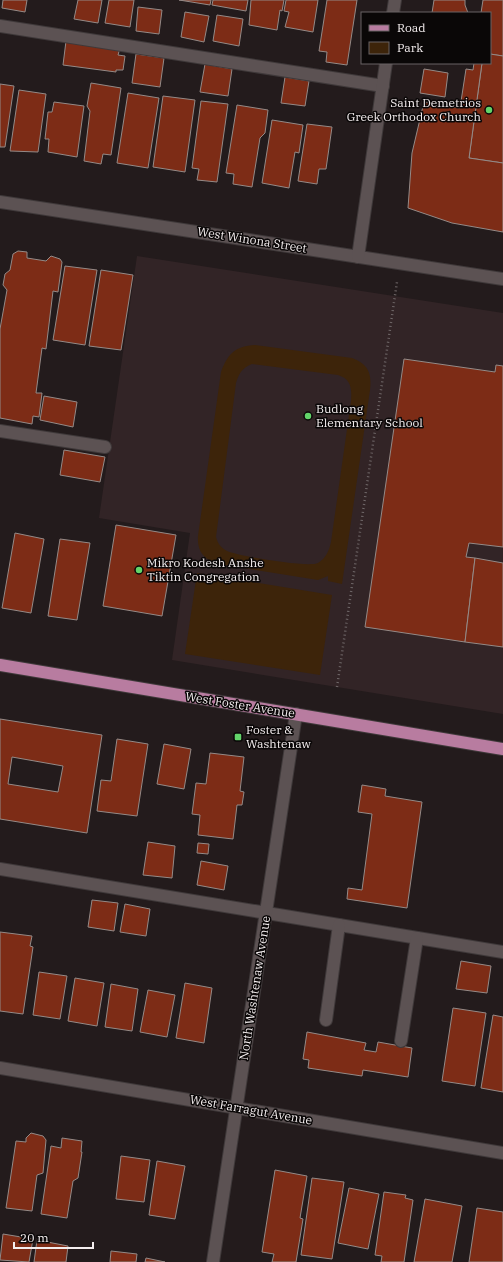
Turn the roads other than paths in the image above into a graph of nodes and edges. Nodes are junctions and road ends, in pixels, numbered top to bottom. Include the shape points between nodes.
1 (395, 0) edge
2 (393, 12) edge
3 (0, 26) edge
4 (386, 64) edge
5 (382, 86) junction
6 (0, 202) edge
7 (358, 256) junction
8 (503, 279) edge
9 (0, 431) edge
10 (105, 447) dead end
11 (0, 666) edge
12 (296, 714) junction
13 (503, 749) edge
14 (0, 869) edge
15 (266, 913) junction
16 (339, 925) junction
17 (417, 938) junction
18 (503, 952) edge
19 (326, 1020) dead end
20 (401, 1041) dead end
21 (0, 1068) edge
22 (237, 1108) junction
23 (503, 1152) edge
24 (213, 1262) edge

1 - 2 street
3 - 5 street
4 - 5 street
5 - 7 street
6 - 7 street, West Winona Street
7 - 8 street, West Winona Street
9 - 10 street
11 - 12 main road, West Foster Avenue
12 - 13 main road, West Foster Avenue
12 - 15 street, North Washtenaw Avenue
14 - 15 street
15 - 16 street
15 - 22 street, North Washtenaw Avenue
16 - 17 street
16 - 19 street
17 - 18 street
17 - 20 street
21 - 22 street, West Farragut Avenue
22 - 23 street, West Farragut Avenue
22 - 24 street, North Washtenaw Avenue

